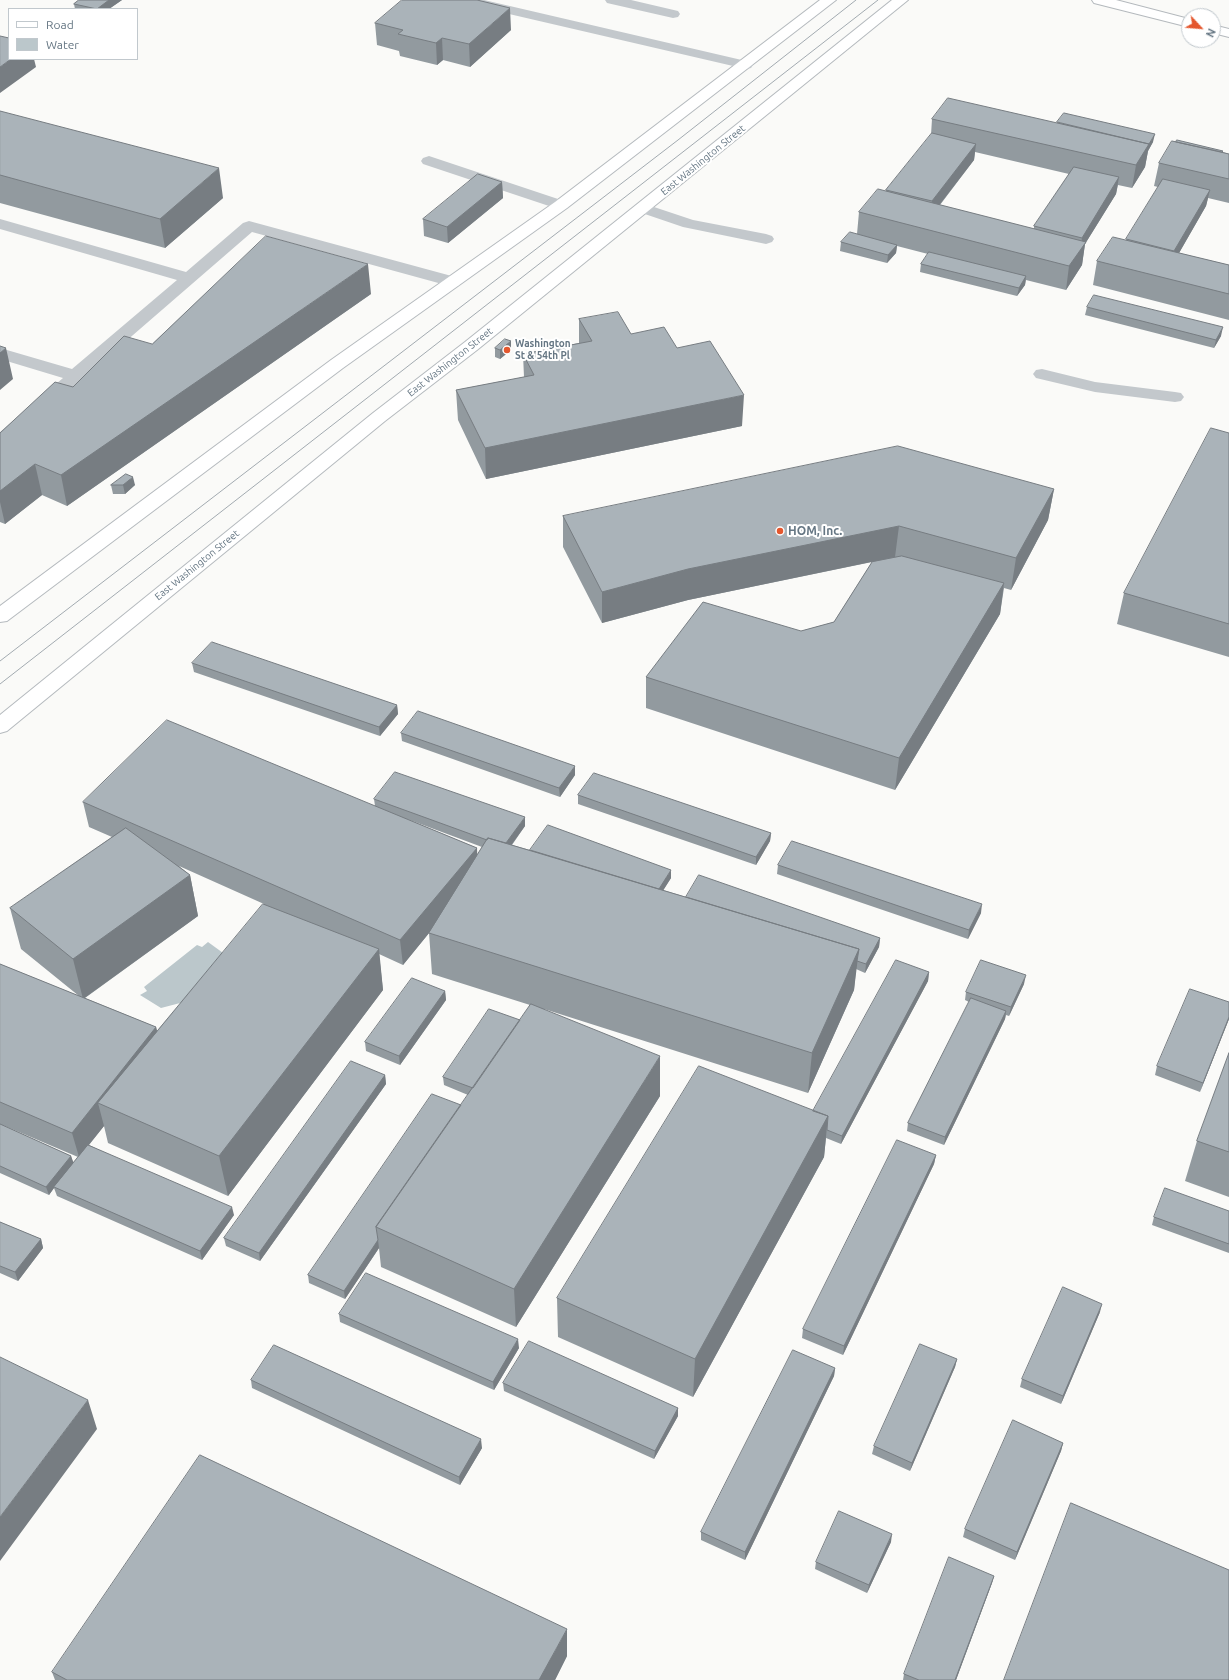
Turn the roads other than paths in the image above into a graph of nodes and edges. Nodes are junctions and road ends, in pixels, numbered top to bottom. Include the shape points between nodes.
1 (466, 0) edge
2 (612, 0) edge
3 (829, 0) edge
4 (901, 0) edge
5 (1099, 0) edge
6 (673, 14) dead end
7 (1181, 21) edge
8 (746, 65) junction
9 (430, 161) dead end
10 (561, 205) junction
11 (642, 208) junction
12 (0, 224) edge
13 (766, 239) dead end
14 (189, 278) junction
15 (453, 282) junction
16 (0, 353) edge
17 (1042, 374) dead end
18 (75, 376) junction
19 (1175, 397) dead end
20 (0, 441) edge
21 (0, 616) edge
22 (0, 726) edge

1 - 8 street
2 - 6 street
3 - 8 main road
4 - 11 main road, East Washington Street
5 - 7 main road
8 - 10 main road
9 - 10 street
10 - 15 main road
11 - 13 street via 688,224
11 - 22 main road, East Washington Street via 471,346 373,421
12 - 14 street
14 - 15 street via 249,226
14 - 18 street
15 - 21 main road via 318,378
16 - 18 street
17 - 19 street via 1095,387
18 - 20 street

